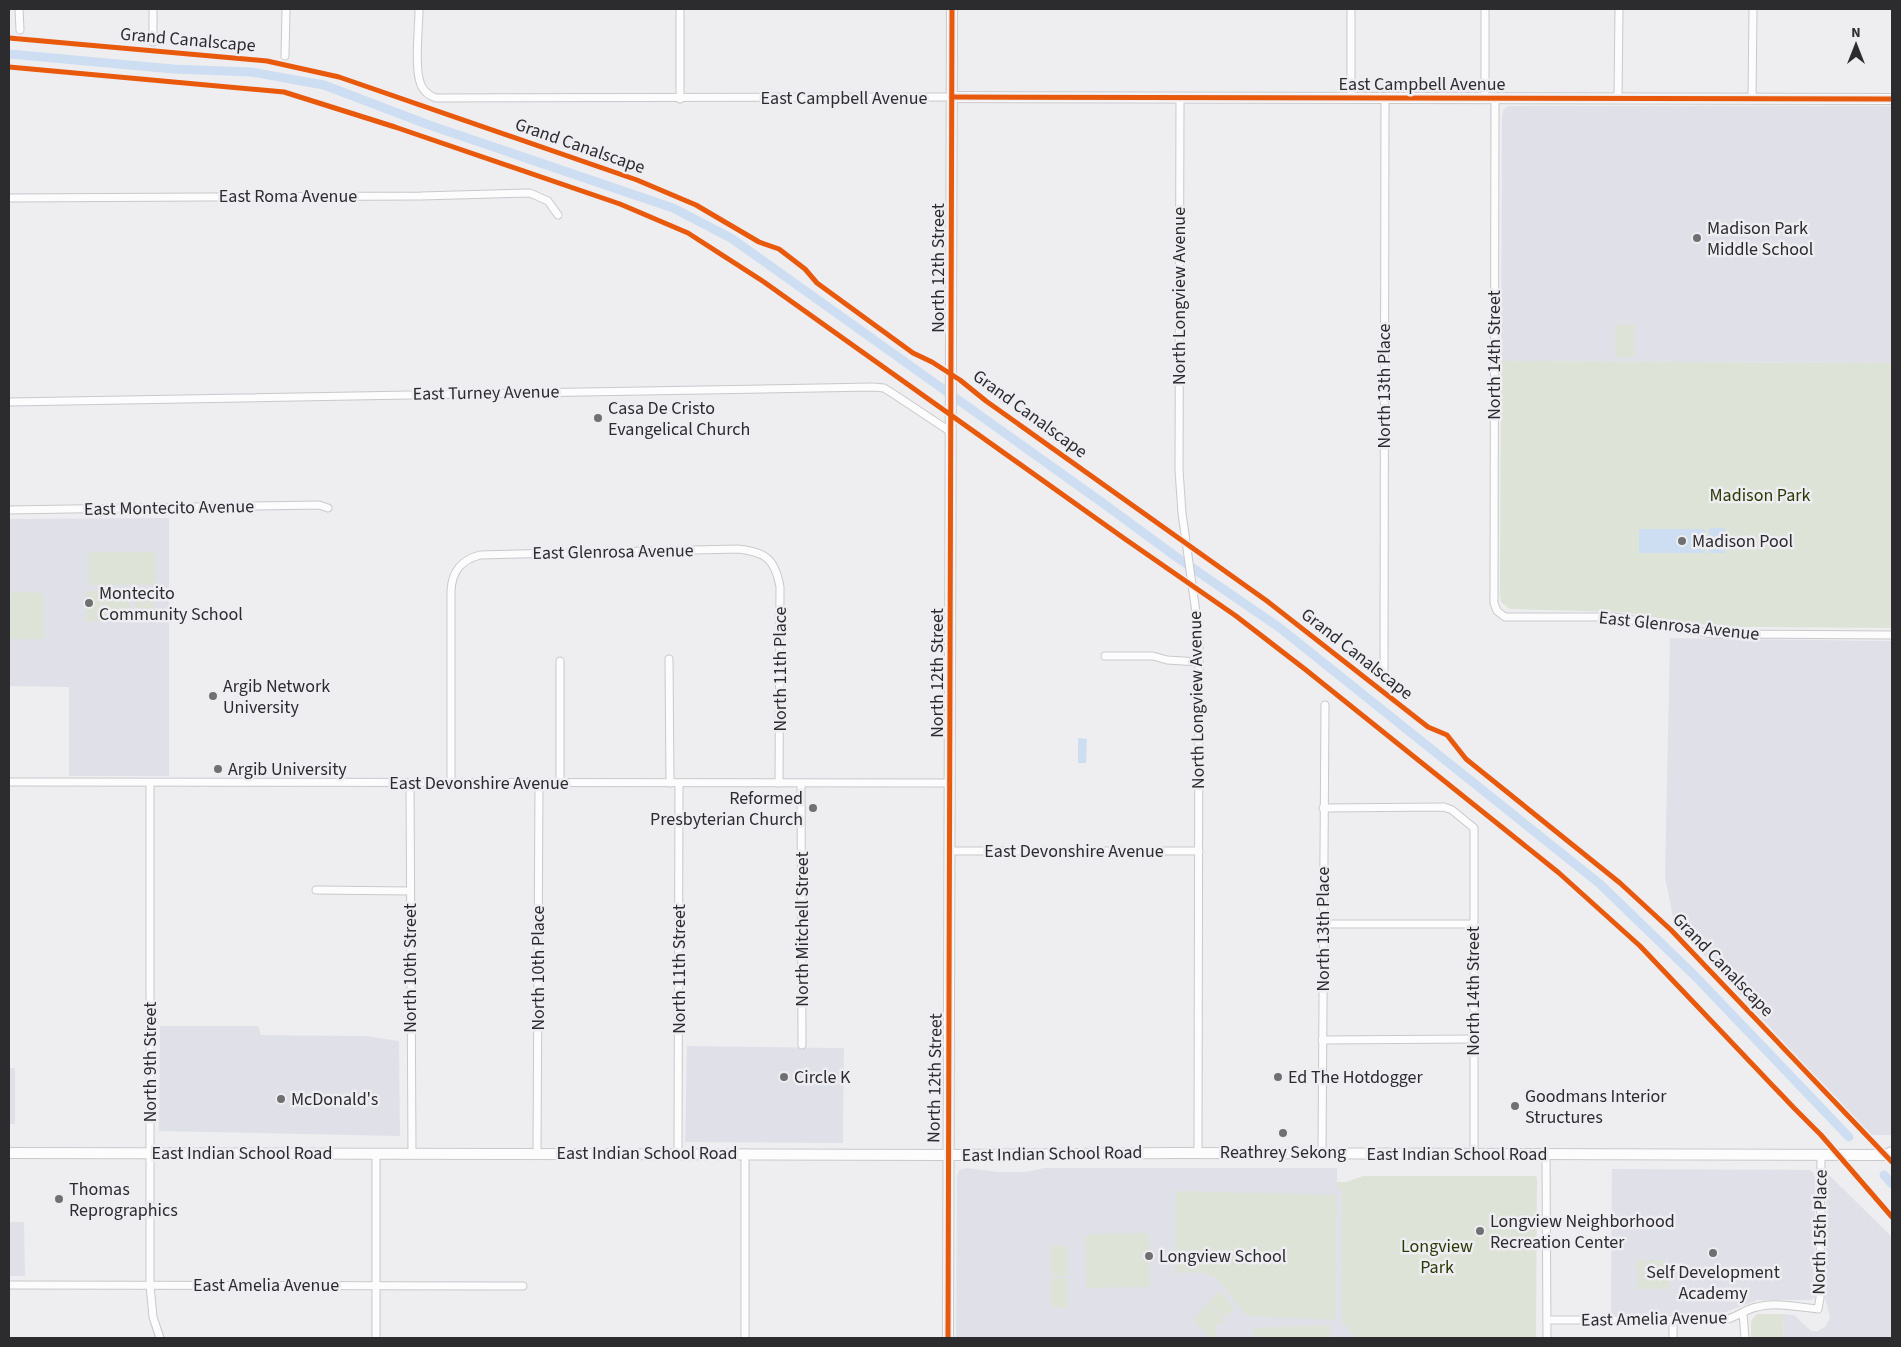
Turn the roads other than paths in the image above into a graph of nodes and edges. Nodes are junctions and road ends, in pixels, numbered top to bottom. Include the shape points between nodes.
1 (19, 9) edge
2 (153, 9) edge
3 (286, 9) edge
4 (419, 9) edge
5 (680, 9) edge
6 (952, 9) edge
7 (1351, 9) edge
8 (1485, 9) edge
9 (1619, 9) edge
10 (1753, 9) edge
11 (20, 30) dead end
12 (153, 42) dead end
13 (285, 56) dead end
14 (952, 97) junction
15 (1180, 98) junction
16 (1351, 98) junction
17 (1385, 98) junction
18 (1490, 98) junction
19 (1618, 98) junction
20 (680, 99) junction
21 (1892, 99) edge
22 (1752, 100) junction
23 (9, 198) edge
24 (558, 215) dead end
25 (9, 402) edge
26 (951, 432) junction
27 (328, 508) dead end
28 (9, 510) edge
29 (768, 558) joint
30 (1497, 611) joint
31 (1892, 635) edge
32 (1105, 656) dead end
33 (669, 659) dead end
34 (560, 661) dead end
35 (1199, 662) junction
36 (1384, 674) dead end
37 (1324, 705) dead end
38 (9, 782) edge
39 (451, 782) junction
40 (410, 783) junction
41 (560, 783) junction
42 (670, 783) junction
43 (779, 783) junction
44 (801, 783) junction
45 (950, 783) junction
46 (150, 784) junction
47 (539, 784) junction
48 (679, 784) junction
49 (1323, 808) junction
50 (950, 851) junction
51 (1199, 851) junction
52 (316, 890) dead end
53 (410, 891) junction
54 (1323, 924) junction
55 (1473, 924) junction
56 (1474, 1039) junction
57 (1322, 1040) junction
58 (802, 1045) dead end
59 (9, 1153) edge
60 (150, 1153) junction
61 (376, 1153) junction
62 (412, 1153) junction
63 (537, 1153) junction
64 (745, 1153) junction
65 (1198, 1153) junction
66 (1322, 1153) junction
67 (678, 1154) junction
68 (1474, 1154) junction
69 (1546, 1154) junction
70 (948, 1155) junction
71 (1821, 1155) junction
72 (1890, 1155) edge
73 (9, 1285) edge
74 (150, 1285) junction
75 (375, 1286) junction
76 (523, 1286) dead end
77 (1818, 1309) joint
78 (1743, 1313) junction
79 (1547, 1320) junction
80 (1673, 1320) junction
81 (160, 1338) edge
82 (376, 1338) edge
83 (745, 1338) edge
84 (948, 1338) edge
85 (1547, 1338) edge
86 (1673, 1338) edge
87 (1745, 1338) edge

1 - 11 street
2 - 12 street
3 - 13 street
4 - 20 street, East Campbell Avenue via 419,78 426,93 436,98
5 - 20 street
6 - 14 street, North 12th Street
7 - 16 street
8 - 18 street, North 14th Street
9 - 19 street
10 - 22 street
14 - 15 street, East Campbell Avenue
14 - 20 street, East Campbell Avenue
14 - 26 street, North 12th Street
15 - 16 street, East Campbell Avenue
15 - 35 street, North Longview Avenue via 1179,470 1199,634
16 - 17 street, East Campbell Avenue
17 - 18 street, East Campbell Avenue
17 - 36 street, North 13th Place
18 - 19 street, East Campbell Avenue
18 - 30 street, North 14th Street via 1494,603
19 - 22 street, East Campbell Avenue
21 - 22 street, East Campbell Avenue
23 - 24 street, East Roma Avenue via 530,193 548,201
25 - 26 street, East Turney Avenue via 873,387 884,388
26 - 45 street, North 12th Street
27 - 28 street, East Montecito Avenue via 319,505
29 - 39 street, East Glenrosa Avenue via 738,549 480,555 459,565 451,584
29 - 43 street, North 11th Place via 780,587
30 - 31 street, East Glenrosa Avenue via 1505,617 1615,617 1713,634
32 - 35 street via 1153,656
33 - 42 street
34 - 41 street
35 - 51 street, North Longview Avenue
37 - 49 street, North 13th Place
38 - 46 street, East Devonshire Avenue
39 - 40 street, East Devonshire Avenue
39 - 47 street, East Devonshire Avenue
40 - 46 street, East Devonshire Avenue
40 - 53 street, North 10th Street
41 - 42 street, East Devonshire Avenue
41 - 47 street, East Devonshire Avenue
42 - 48 street, East Devonshire Avenue
43 - 44 street, East Devonshire Avenue
43 - 48 street, East Devonshire Avenue
44 - 45 street, East Devonshire Avenue
44 - 58 street, North Mitchell Street
45 - 50 street, North 12th Street
46 - 60 street, North 9th Street
47 - 63 street, North 10th Place
48 - 67 street, North 11th Street
49 - 54 street, North 13th Place
49 - 55 street, North 14th Street via 1452,810 1474,828
50 - 51 street, East Devonshire Avenue
50 - 70 street, North 12th Street
51 - 65 street, North Longview Avenue
52 - 53 street
53 - 62 street, North 10th Street
54 - 55 street
54 - 57 street, North 13th Place
55 - 56 street, North 14th Street
56 - 57 street
56 - 68 street, North 14th Street
57 - 66 street, North 13th Place
59 - 60 street, East Indian School Road
60 - 61 street, East Indian School Road
60 - 74 street, North 9th Street
61 - 62 street, East Indian School Road
61 - 75 street
62 - 63 street, East Indian School Road
63 - 67 street, East Indian School Road
64 - 67 street, East Indian School Road
64 - 70 street, East Indian School Road
64 - 83 street
65 - 66 street, East Indian School Road
65 - 70 street, East Indian School Road
66 - 68 street, East Indian School Road
68 - 69 street, East Indian School Road
69 - 71 street, East Indian School Road
69 - 79 street
70 - 84 street, North 12th Street
71 - 72 street, East Indian School Road
71 - 77 street, North 15th Place
73 - 74 street, East Amelia Avenue
74 - 75 street, East Amelia Avenue
74 - 81 street, North 9th Street via 153,1316
75 - 76 street, East Amelia Avenue
75 - 82 street
77 - 78 street, East Amelia Avenue via 1758,1306
78 - 80 street, East Amelia Avenue via 1724,1320
78 - 87 street
79 - 80 street, East Amelia Avenue
79 - 85 street
80 - 86 street

